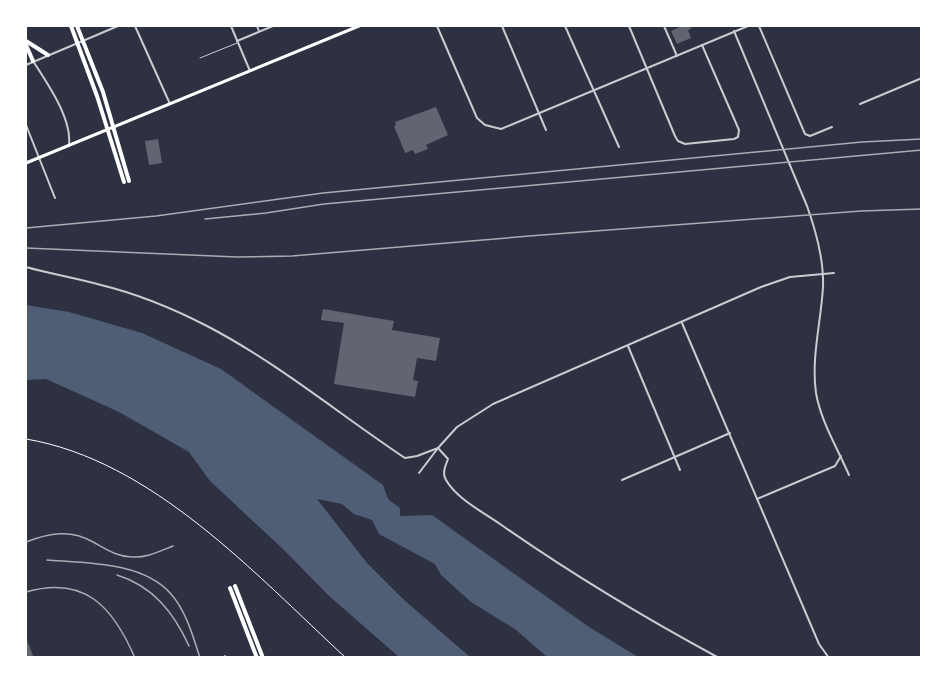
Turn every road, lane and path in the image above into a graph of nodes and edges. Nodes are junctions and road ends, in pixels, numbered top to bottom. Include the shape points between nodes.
1 (111, 26) edge
2 (118, 26) edge
3 (135, 26) edge
4 (231, 26) edge
5 (257, 26) edge
6 (273, 26) edge
7 (359, 26) edge
8 (437, 26) edge
9 (502, 26) edge
10 (565, 26) edge
11 (629, 26) edge
12 (664, 26) edge
13 (748, 26) edge
14 (759, 26) edge
15 (78, 27) edge
16 (72, 28) edge
17 (108, 30) junction
18 (259, 31) junction
19 (734, 32) junction
20 (238, 41) junction
21 (26, 43) edge
22 (702, 45) junction
23 (26, 55) edge
24 (48, 55) junction
25 (677, 56) junction
26 (200, 58) dead end
27 (33, 61) junction
28 (26, 64) edge
29 (647, 68) junction
30 (250, 71) junction
31 (921, 78) edge
32 (593, 91) junction
33 (170, 104) junction
34 (860, 104) dead end
35 (540, 114) junction
36 (26, 125) edge
37 (832, 127) dead end
38 (546, 130) dead end
39 (69, 145) junction
40 (618, 147) dead end
41 (39, 158) junction
42 (26, 163) edge
43 (55, 198) dead end
44 (26, 267) edge
45 (834, 273) dead end
46 (682, 323) junction
47 (628, 346) junction
48 (730, 433) junction
49 (26, 439) edge
50 (438, 448) junction
51 (841, 456) junction
52 (674, 458) junction
53 (680, 470) dead end
54 (419, 472) dead end
55 (849, 475) dead end
56 (622, 480) dead end
57 (757, 499) junction
58 (235, 586) dead end
59 (230, 588) dead end
60 (257, 657) edge
61 (263, 657) edge
62 (346, 657) edge
63 (719, 657) edge
64 (829, 657) edge

1 - 17 street
2 - 17 street
3 - 33 street
4 - 20 street
5 - 18 street
6 - 18 street
7 - 30 main road
8 - 35 street via 474,113 485,125 508,128
9 - 35 street
10 - 32 street
11 - 29 street
12 - 25 street
13 - 19 street
14 - 37 street via 805,134 810,136
15 - 16 highway via 109,111 126,181
17 - 24 street
18 - 20 street
19 - 22 street
19 - 51 street via 813,223 823,285 816,344 816,392
20 - 26 lane
20 - 30 street
21 - 24 highway
21 - 27 highway
22 - 25 street
22 - 29 street via 739,130 734,139 685,144 678,141
23 - 27 highway
24 - 27 street
25 - 29 street
27 - 28 street
27 - 39 street via 67,124
29 - 32 street
30 - 33 main road
31 - 34 street
32 - 35 street
32 - 40 street
33 - 39 main road
35 - 38 street
36 - 41 street
39 - 41 main road
41 - 42 main road
41 - 43 street
44 - 50 street via 100,284 208,327 285,373 405,458
45 - 46 street via 790,277
46 - 47 street
46 - 48 street
47 - 50 street via 493,404 457,427
47 - 52 street
48 - 52 street
48 - 57 street
49 - 62 path via 86,456 174,504
50 - 54 street
50 - 63 street via 448,459 443,472 446,480 463,497 590,584
51 - 55 street
51 - 57 street via 835,466
52 - 53 street
52 - 56 street
57 - 64 street via 819,644
58 - 61 highway
59 - 60 highway

